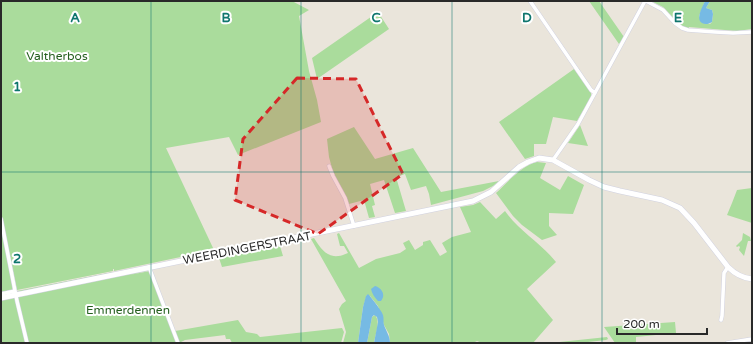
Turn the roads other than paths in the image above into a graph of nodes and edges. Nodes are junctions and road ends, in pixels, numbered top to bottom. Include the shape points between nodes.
1 (530, 1) edge
2 (646, 1) edge
3 (752, 32) edge
4 (595, 93) junction
5 (553, 160) junction
6 (329, 166) dead end
7 (1, 219) edge
8 (354, 226) junction
9 (149, 267) junction
10 (728, 267) junction
11 (752, 279) edge
12 (16, 293) junction
13 (1, 294) edge
14 (1, 298) edge
15 (721, 320) dead end
16 (752, 339) edge
17 (27, 343) edge
18 (178, 343) edge
19 (727, 343) edge

1 - 4 street
2 - 3 street via 663,10 675,23 688,30
2 - 4 street
4 - 5 street via 573,132
5 - 8 main road, WEERDINGERSTRAAT via 539,158 528,162 491,192 473,201
5 - 10 main road via 604,187 662,200 680,208
6 - 8 street via 345,198
7 - 12 street
8 - 9 main road, WEERDINGERSTRAAT
9 - 12 main road, WEERDINGERSTRAAT
9 - 18 street
10 - 11 main road via 742,277
10 - 15 street via 724,273
12 - 13 street, WEERDINGERSTRAAT
12 - 14 main road, WEERDINGERSTRAAT
12 - 17 street
16 - 19 street

